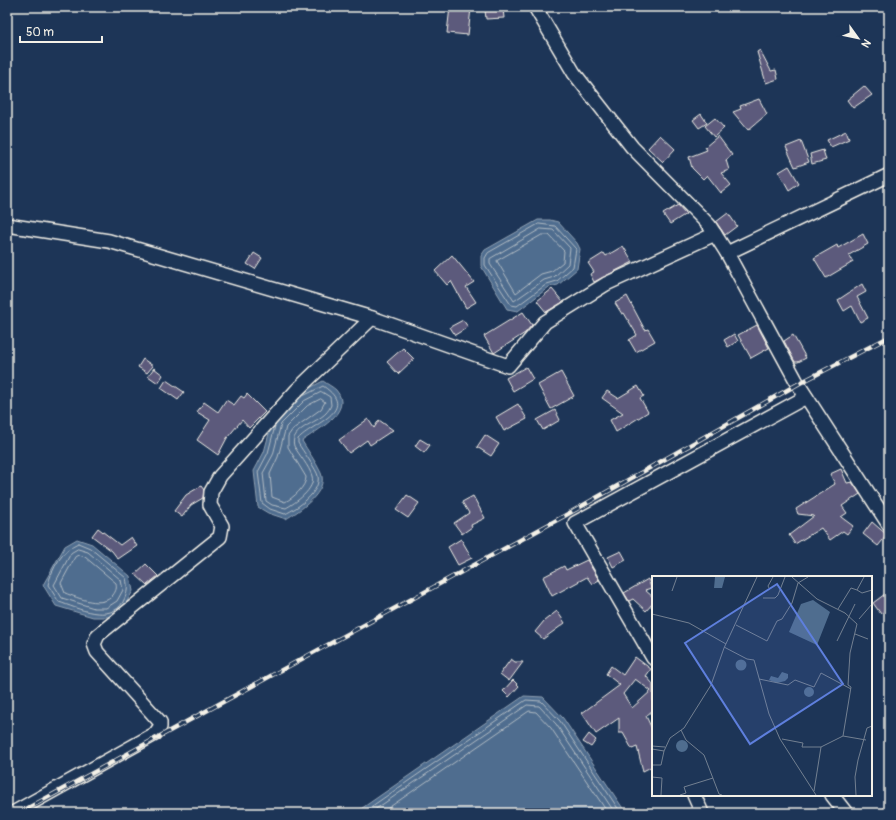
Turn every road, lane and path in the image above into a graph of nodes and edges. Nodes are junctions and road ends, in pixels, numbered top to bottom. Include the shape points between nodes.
1 (536, 7) edge
2 (889, 175) edge
3 (7, 225) edge
4 (715, 234) junction
5 (727, 253) junction
6 (372, 318) junction
7 (806, 397) junction
8 (889, 525) edge
9 (652, 656) edge
10 (694, 796) edge
11 (833, 796) edge
12 (13, 813) edge
13 (702, 813) edge
14 (846, 813) edge

1 - 4 street via 574,73 632,147
2 - 5 street
3 - 6 street via 109,241
4 - 5 street
4 - 6 street via 606,284 545,322 508,366
5 - 7 street
6 - 12 street via 296,391 220,476 211,492 210,504 222,526 220,537 98,635 94,644 97,652 160,722 155,734
7 - 8 street
7 - 9 street via 575,523
10 - 13 street
11 - 14 street

